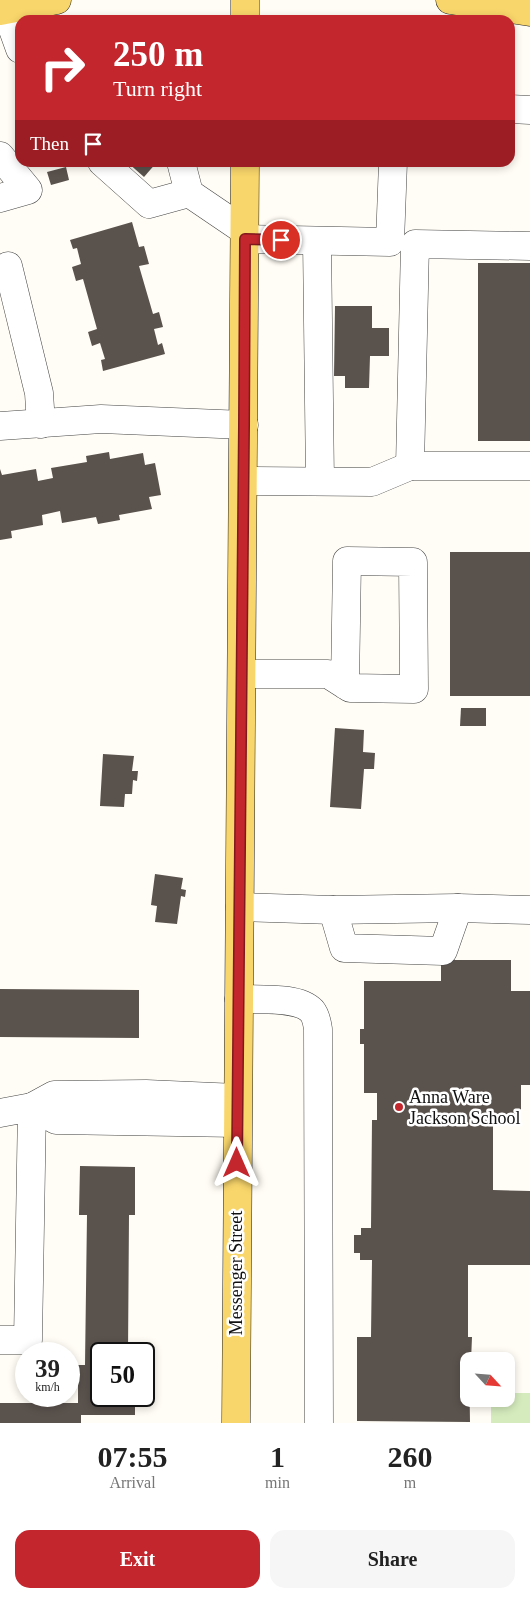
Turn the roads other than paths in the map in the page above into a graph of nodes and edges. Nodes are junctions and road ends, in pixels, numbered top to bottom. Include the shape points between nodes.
1 (245, 0) edge
2 (450, 0) edge
3 (47, 1) edge
4 (3, 10) edge
5 (530, 12) edge
6 (245, 15) edge
7 (15, 38) edge
8 (515, 109) edge
9 (530, 110) edge
10 (0, 156) edge
11 (108, 167) edge
12 (181, 167) edge
13 (245, 167) edge
14 (394, 167) edge
15 (189, 193) junction
16 (0, 198) edge
17 (245, 235) junction
18 (317, 241) junction
19 (402, 243) junction
20 (530, 246) edge
21 (8, 266) dead end
22 (41, 424) junction
23 (0, 426) edge
24 (244, 426) junction
25 (410, 466) junction
26 (530, 466) edge
27 (244, 481) junction
28 (320, 481) junction
29 (242, 674) junction
30 (345, 685) junction
31 (240, 907) junction
32 (458, 908) junction
33 (333, 910) junction
34 (530, 910) edge
35 (239, 999) junction
36 (32, 1107) junction
37 (237, 1111) junction
38 (0, 1113) edge
39 (0, 1340) edge
40 (236, 1423) edge
41 (319, 1423) edge

1 - 6 main road
2 - 5 main road
3 - 4 main road
4 - 7 street
8 - 9 street
10 - 16 street via 28,190
11 - 15 street via 149,204
12 - 15 street
13 - 17 main road, Messenger Street
14 - 19 street
15 - 17 street
17 - 18 street
17 - 24 main road, Messenger Street
18 - 19 street
18 - 28 street
19 - 20 street
19 - 25 street
21 - 22 street via 39,393
22 - 23 street
22 - 24 street via 101,419
24 - 27 main road, Messenger Street
25 - 26 street
25 - 28 street via 372,482
27 - 28 street
27 - 29 main road, Messenger Street
29 - 30 street via 328,674
29 - 31 main road, Messenger Street
30 - 30 street via 350,688 414,689 412,562 347,561
31 - 33 street
31 - 35 main road, Messenger Street
32 - 33 street
32 - 33 street via 443,951 344,948
32 - 34 street
35 - 37 main road, Messenger Street
35 - 41 street via 295,1002 311,1010 317,1019
36 - 37 street via 62,1094 146,1094
36 - 38 street
36 - 39 street via 28,1340
37 - 40 main road, Messenger Street

